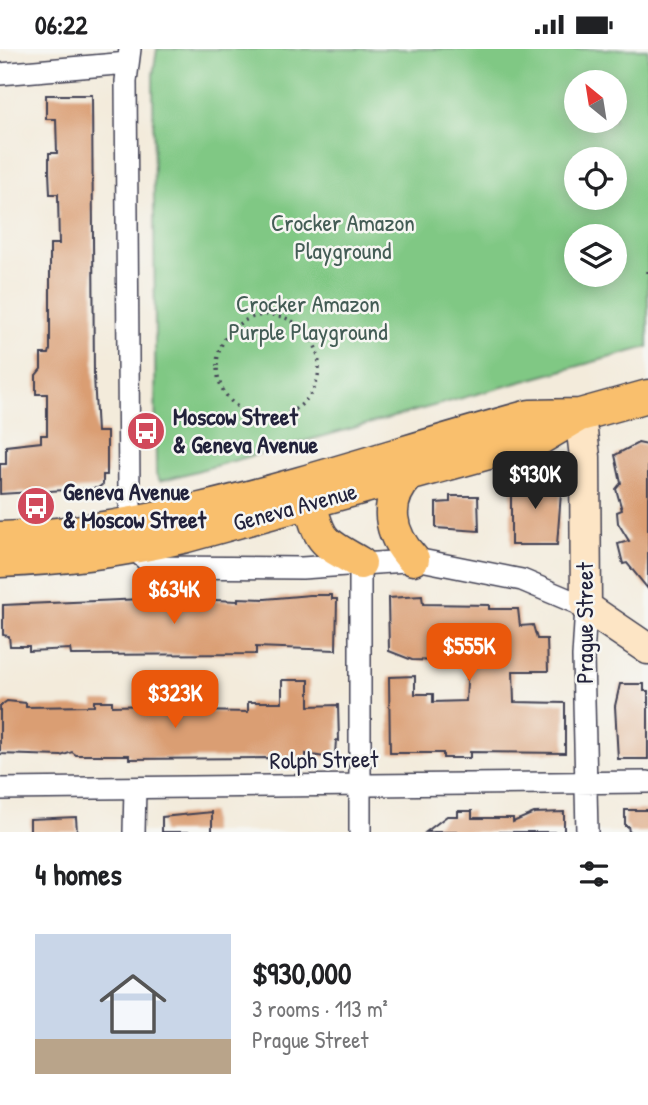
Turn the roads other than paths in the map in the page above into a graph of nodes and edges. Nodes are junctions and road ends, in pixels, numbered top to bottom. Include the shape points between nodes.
1 (129, 56) edge
2 (0, 74) edge
3 (648, 396) edge
4 (580, 415) junction
5 (408, 476) junction
6 (310, 502) junction
7 (132, 536) junction
8 (0, 538) edge
9 (413, 559) junction
10 (0, 561) edge
11 (360, 563) junction
12 (586, 607) junction
13 (648, 649) edge
14 (648, 782) edge
15 (587, 783) junction
16 (360, 786) junction
17 (135, 788) junction
18 (0, 789) edge
19 (134, 832) edge
20 (360, 832) edge
21 (587, 832) edge

1 - 2 street
1 - 7 street
3 - 4 main road, Geneva Avenue
4 - 5 main road, Geneva Avenue via 539,439
4 - 7 main road, Geneva Avenue via 530,416 214,504
4 - 12 street, Prague Street via 586,457
5 - 6 main road, Geneva Avenue
5 - 9 main road via 396,489 391,506 400,547
6 - 7 main road, Geneva Avenue
6 - 11 main road via 323,541
7 - 8 main road, Geneva Avenue via 72,533
7 - 10 main road, Geneva Avenue via 72,557
7 - 11 street via 154,567 302,568
9 - 11 street
9 - 12 street via 490,571
11 - 16 street
12 - 13 street
12 - 15 street, Prague Street
14 - 15 street, Rolph Street
15 - 16 street, Rolph Street
15 - 21 street, Prague Street
16 - 17 street, Rolph Street
16 - 20 street
17 - 18 street, Rolph Street
17 - 19 street

